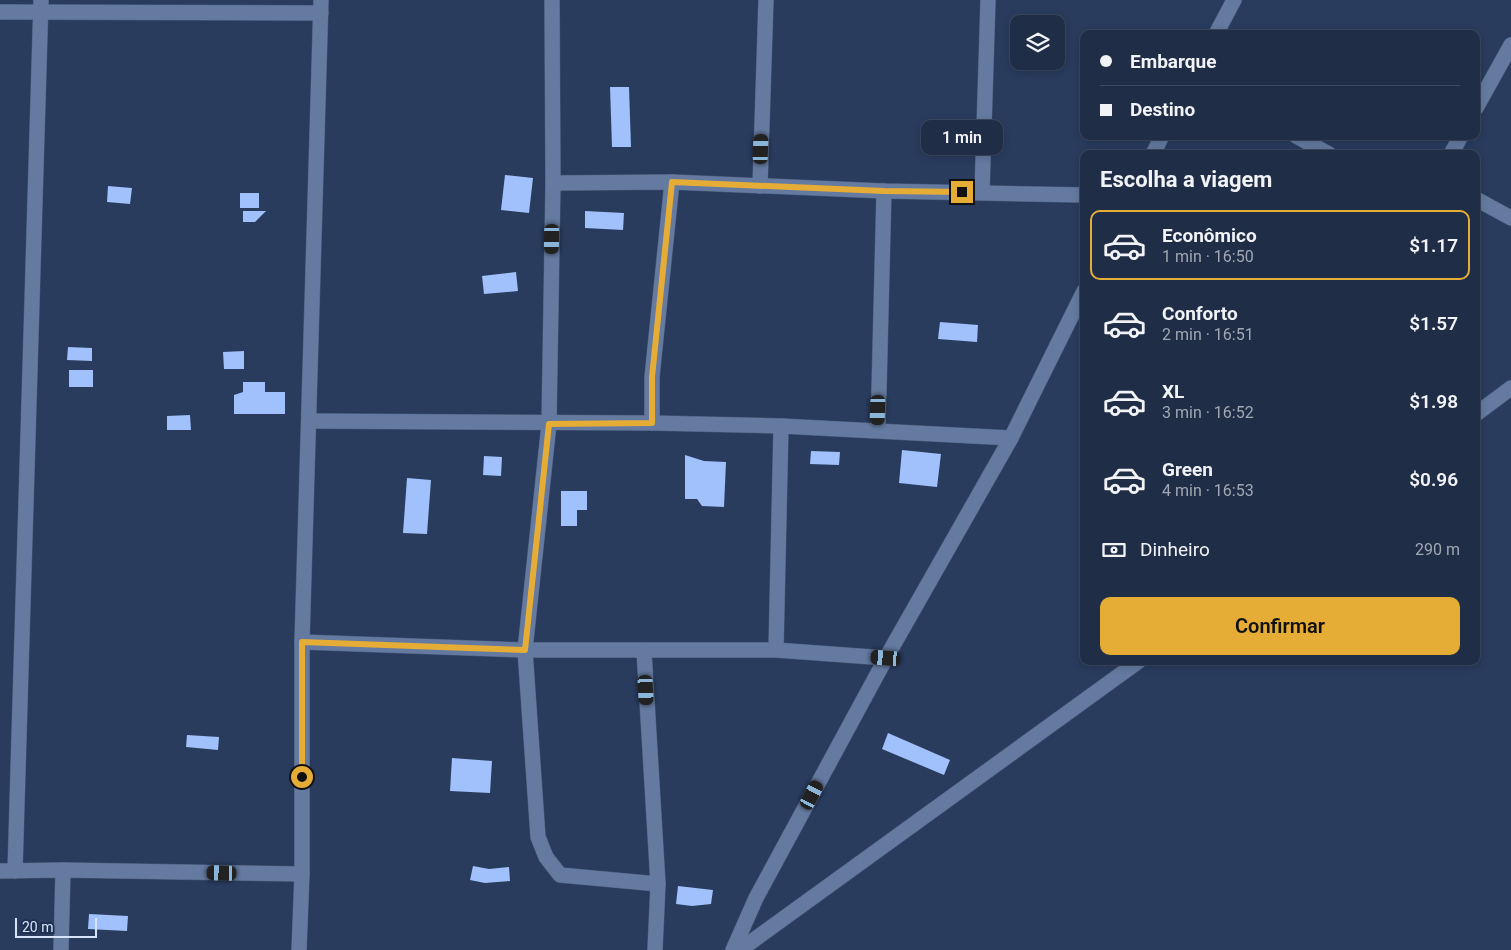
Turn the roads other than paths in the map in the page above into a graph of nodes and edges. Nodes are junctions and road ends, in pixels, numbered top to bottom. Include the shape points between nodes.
1 (552, 0) edge
2 (766, 0) edge
3 (988, 0) edge
4 (1234, 0) edge
5 (41, 6) edge
6 (321, 6) edge
7 (0, 12) edge
8 (1218, 30) edge
9 (1511, 45) edge
10 (1480, 101) edge
11 (1303, 140) edge
12 (1322, 150) edge
13 (672, 182) junction
14 (553, 183) junction
15 (760, 186) junction
16 (884, 191) junction
17 (982, 192) junction
18 (1080, 195) edge
19 (1480, 201) edge
20 (1511, 218) edge
21 (1080, 299) edge
22 (1511, 388) edge
23 (1480, 411) edge
24 (309, 421) junction
25 (652, 423) junction
26 (549, 424) junction
27 (780, 426) junction
28 (878, 430) junction
29 (1011, 438) junction
30 (302, 642) junction
31 (525, 650) junction
32 (776, 650) junction
33 (644, 651) junction
34 (886, 658) junction
35 (1133, 665) edge
36 (63, 870) junction
37 (7, 871) edge
38 (302, 874) junction
39 (658, 884) junction
40 (61, 950) edge
41 (300, 950) edge
42 (655, 950) edge
43 (733, 950) edge
44 (740, 950) edge

1 - 14 street
2 - 15 street
3 - 17 street
4 - 8 street
5 - 6 street
5 - 7 street
5 - 37 street
6 - 24 street
9 - 10 street
11 - 12 street
13 - 14 street
13 - 15 street
13 - 25 street via 652,377
14 - 26 street
15 - 16 street
16 - 17 street
16 - 28 street
17 - 18 street
19 - 20 street
21 - 29 street
22 - 23 street
24 - 26 street
24 - 30 street
25 - 26 street
25 - 27 street
26 - 31 street
27 - 28 street
27 - 32 street
28 - 29 street
29 - 34 street
30 - 31 street
30 - 38 street
31 - 33 street
31 - 39 street via 538,837 546,857 560,875
32 - 33 street
32 - 34 street
33 - 39 street
34 - 43 street via 756,898
35 - 44 street
36 - 37 street
36 - 38 street
36 - 40 street
38 - 41 street
39 - 42 street

